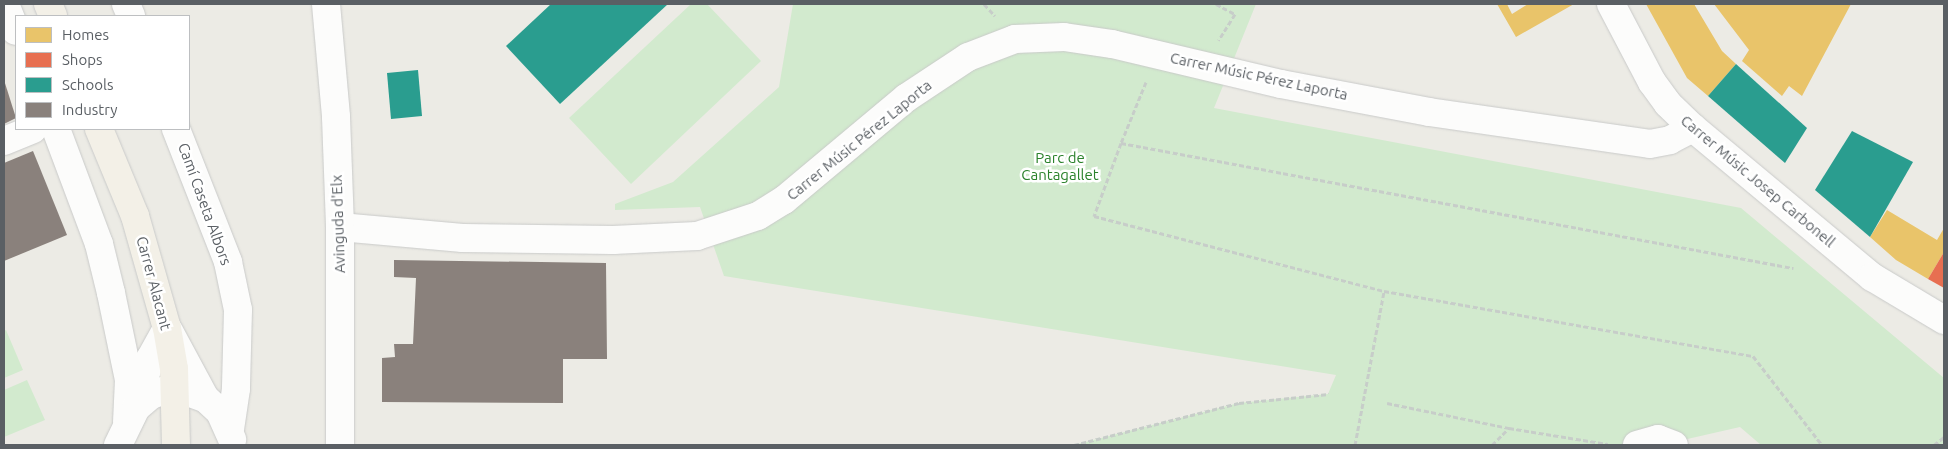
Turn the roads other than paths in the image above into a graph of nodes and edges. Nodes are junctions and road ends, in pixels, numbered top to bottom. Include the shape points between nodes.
1 (5, 4) edge
2 (326, 4) edge
3 (1611, 4) edge
4 (15, 28) edge
5 (1693, 128) junction
6 (31, 130) edge
7 (56, 130) edge
8 (99, 130) edge
9 (176, 130) edge
10 (4, 141) edge
11 (340, 227) junction
12 (1944, 320) edge
13 (167, 328) junction
14 (174, 387) junction
15 (205, 398) junction
16 (127, 425) edge
17 (232, 437) edge
18 (176, 445) edge
19 (340, 445) edge
20 (1637, 445) edge
21 (1674, 445) edge

1 - 4 street
2 - 11 street, Avinguda d'Elx via 336,117
3 - 5 street, Carrer Músic Josep Carbonell via 1652,82 1668,104
5 - 11 street, Carrer Músic Pérez Laporta via 1670,140 1650,144 1429,112 1064,37 1015,39 968,57 906,98 784,200 758,216 697,236 613,240 463,238
5 - 12 street, Carrer Músic Josep Carbonell via 1872,277
6 - 10 street
7 - 16 street via 99,244 111,293 130,380
8 - 13 main road, Carrer Alacant via 135,216
9 - 17 street, Camí Caseta Albors via 228,262 238,310
11 - 19 street, Avinguda d'Elx
13 - 14 main road, Carrer Alacant
13 - 15 street
13 - 16 street via 150,359
14 - 15 street
14 - 16 street via 151,395
14 - 18 main road, Carrer Alacant
15 - 17 street via 220,412
20 - 21 street via 1658,439

